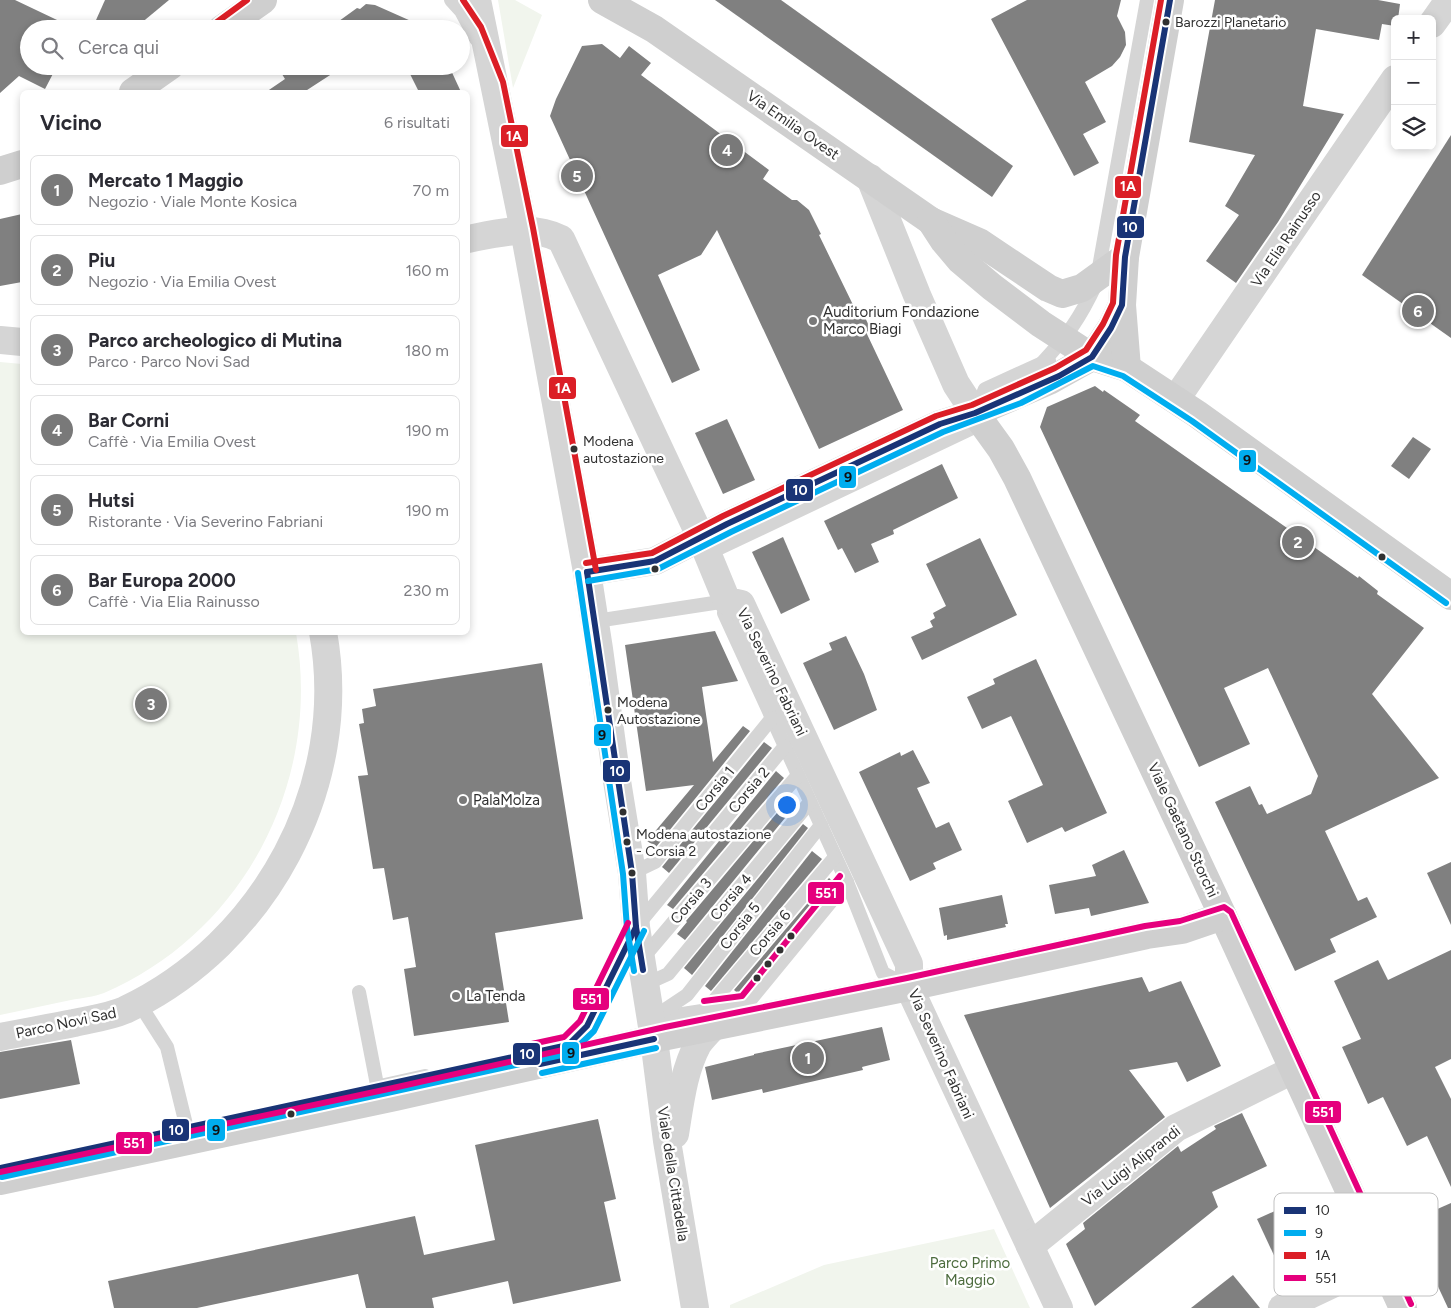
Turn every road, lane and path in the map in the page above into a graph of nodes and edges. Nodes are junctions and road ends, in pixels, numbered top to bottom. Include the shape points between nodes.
1 (451, 0) edge
2 (477, 0) edge
3 (602, 0) edge
4 (623, 0) edge
5 (1147, 0) edge
6 (1170, 0) edge
7 (1449, 0) edge
8 (262, 1) edge
9 (1436, 18) edge
10 (235, 20) edge
11 (466, 20) edge
12 (470, 26) edge
13 (654, 30) junction
14 (158, 75) edge
15 (494, 84) junction
16 (1391, 89) edge
17 (137, 90) edge
18 (20, 165) edge
19 (0, 171) edge
20 (870, 178) junction
21 (931, 221) junction
22 (524, 230) junction
23 (470, 239) edge
24 (1125, 257) junction
25 (1097, 277) junction
26 (1122, 305) junction
27 (0, 340) edge
28 (1064, 340) junction
29 (20, 342) edge
30 (1092, 356) junction
31 (1042, 362) junction
32 (1127, 368) junction
33 (1176, 400) junction
34 (979, 418) junction
35 (704, 546) junction
36 (587, 572) junction
37 (1451, 596) edge
38 (727, 601) junction
39 (596, 621) junction
40 (323, 635) edge
41 (772, 718) junction
42 (785, 746) junction
43 (798, 775) junction
44 (810, 802) junction
45 (821, 825) junction
46 (835, 857) junction
47 (632, 873) junction
48 (847, 882) junction
49 (1223, 916) junction
50 (636, 927) junction
51 (644, 972) junction
52 (909, 987) junction
53 (359, 992) dead end
54 (138, 1003) junction
55 (710, 1018) junction
56 (653, 1029) junction
57 (0, 1037) edge
58 (1293, 1070) junction
59 (379, 1093) junction
60 (189, 1134) junction
61 (670, 1163) junction
62 (1, 1180) edge
63 (1350, 1193) edge
64 (1030, 1246) junction
65 (1307, 1296) edge
66 (1397, 1296) edge
67 (695, 1308) edge
68 (1059, 1308) edge
69 (1282, 1308) edge
70 (1403, 1308) edge

1 - 11 lane
2 - 15 street
3 - 13 street
4 - 13 street
5 - 25 lane
6 - 24 street
7 - 9 street
8 - 10 street
12 - 15 lane
13 - 20 street, Via Emilia Ovest
14 - 17 street
15 - 22 street
16 - 33 street, Via Elia Rainusso
18 - 19 street
20 - 21 street, Via Emilia Ovest
20 - 34 street via 952,375
21 - 25 street, Via Emilia Ovest via 978,242 1062,294 1082,288
21 - 28 street, Via Emilia Ovest via 960,260
22 - 23 street
22 - 35 street, Via Severino Fabriani via 561,239
22 - 36 street, Viale della Cittadella
24 - 25 street, Via Emilia Ovest
24 - 26 street
25 - 28 lane via 1082,314
26 - 30 street
26 - 32 street
27 - 29 street
28 - 30 street, Via Emilia Ovest
28 - 31 lane
30 - 31 lane
30 - 32 street, Via Emilia Ovest
30 - 34 street
31 - 34 lane via 985,390
32 - 33 street
33 - 37 street
34 - 35 street via 940,424 727,524
34 - 49 street, Viale Gaetano Storchi via 1017,478
35 - 36 street via 655,561
35 - 38 street, Via Severino Fabriani
36 - 39 street, Viale della Cittadella
38 - 39 lane
38 - 41 lane via 724,613
38 - 52 street, Via Severino Fabriani via 741,604 909,964
39 - 47 street, Viale della Cittadella
40 - 54 street, Parco Novi Sad via 328,704 325,738 309,804 296,836 262,896 240,923 190,970
41 - 42 lane
41 - 47 lane, Corsia 1 via 655,862
42 - 43 lane
42 - 50 lane, Corsia 2
43 - 44 lane
43 - 51 lane, Corsia 3
44 - 45 lane
44 - 51 lane, Corsia 4 via 668,974
45 - 46 lane
45 - 56 lane, Corsia 5 via 687,995
46 - 48 lane
46 - 55 lane, Corsia 6
47 - 50 street, Viale della Cittadella
48 - 52 lane via 884,973
48 - 55 lane via 747,1004
49 - 52 street via 1182,930
49 - 58 street, Viale Gaetano Storchi
50 - 51 street, Viale della Cittadella
50 - 59 lane, Corsia 2 via 587,1026 568,1046
51 - 56 street, Viale della Cittadella
52 - 55 street
52 - 64 street, Via Severino Fabriani
53 - 59 lane
54 - 57 street, Parco Novi Sad via 104,1017
54 - 60 lane via 167,1047
55 - 56 street
55 - 61 street via 684,1079
56 - 59 street
56 - 61 street, Viale della Cittadella
58 - 63 street, Viale Gaetano Storchi
58 - 64 street, Via Luigi Aliprandi via 1176,1128
59 - 60 street
60 - 62 street
61 - 67 street, Viale della Cittadella
64 - 68 street, Via Severino Fabriani
65 - 69 street
66 - 70 street, Viale Gaetano Storchi

